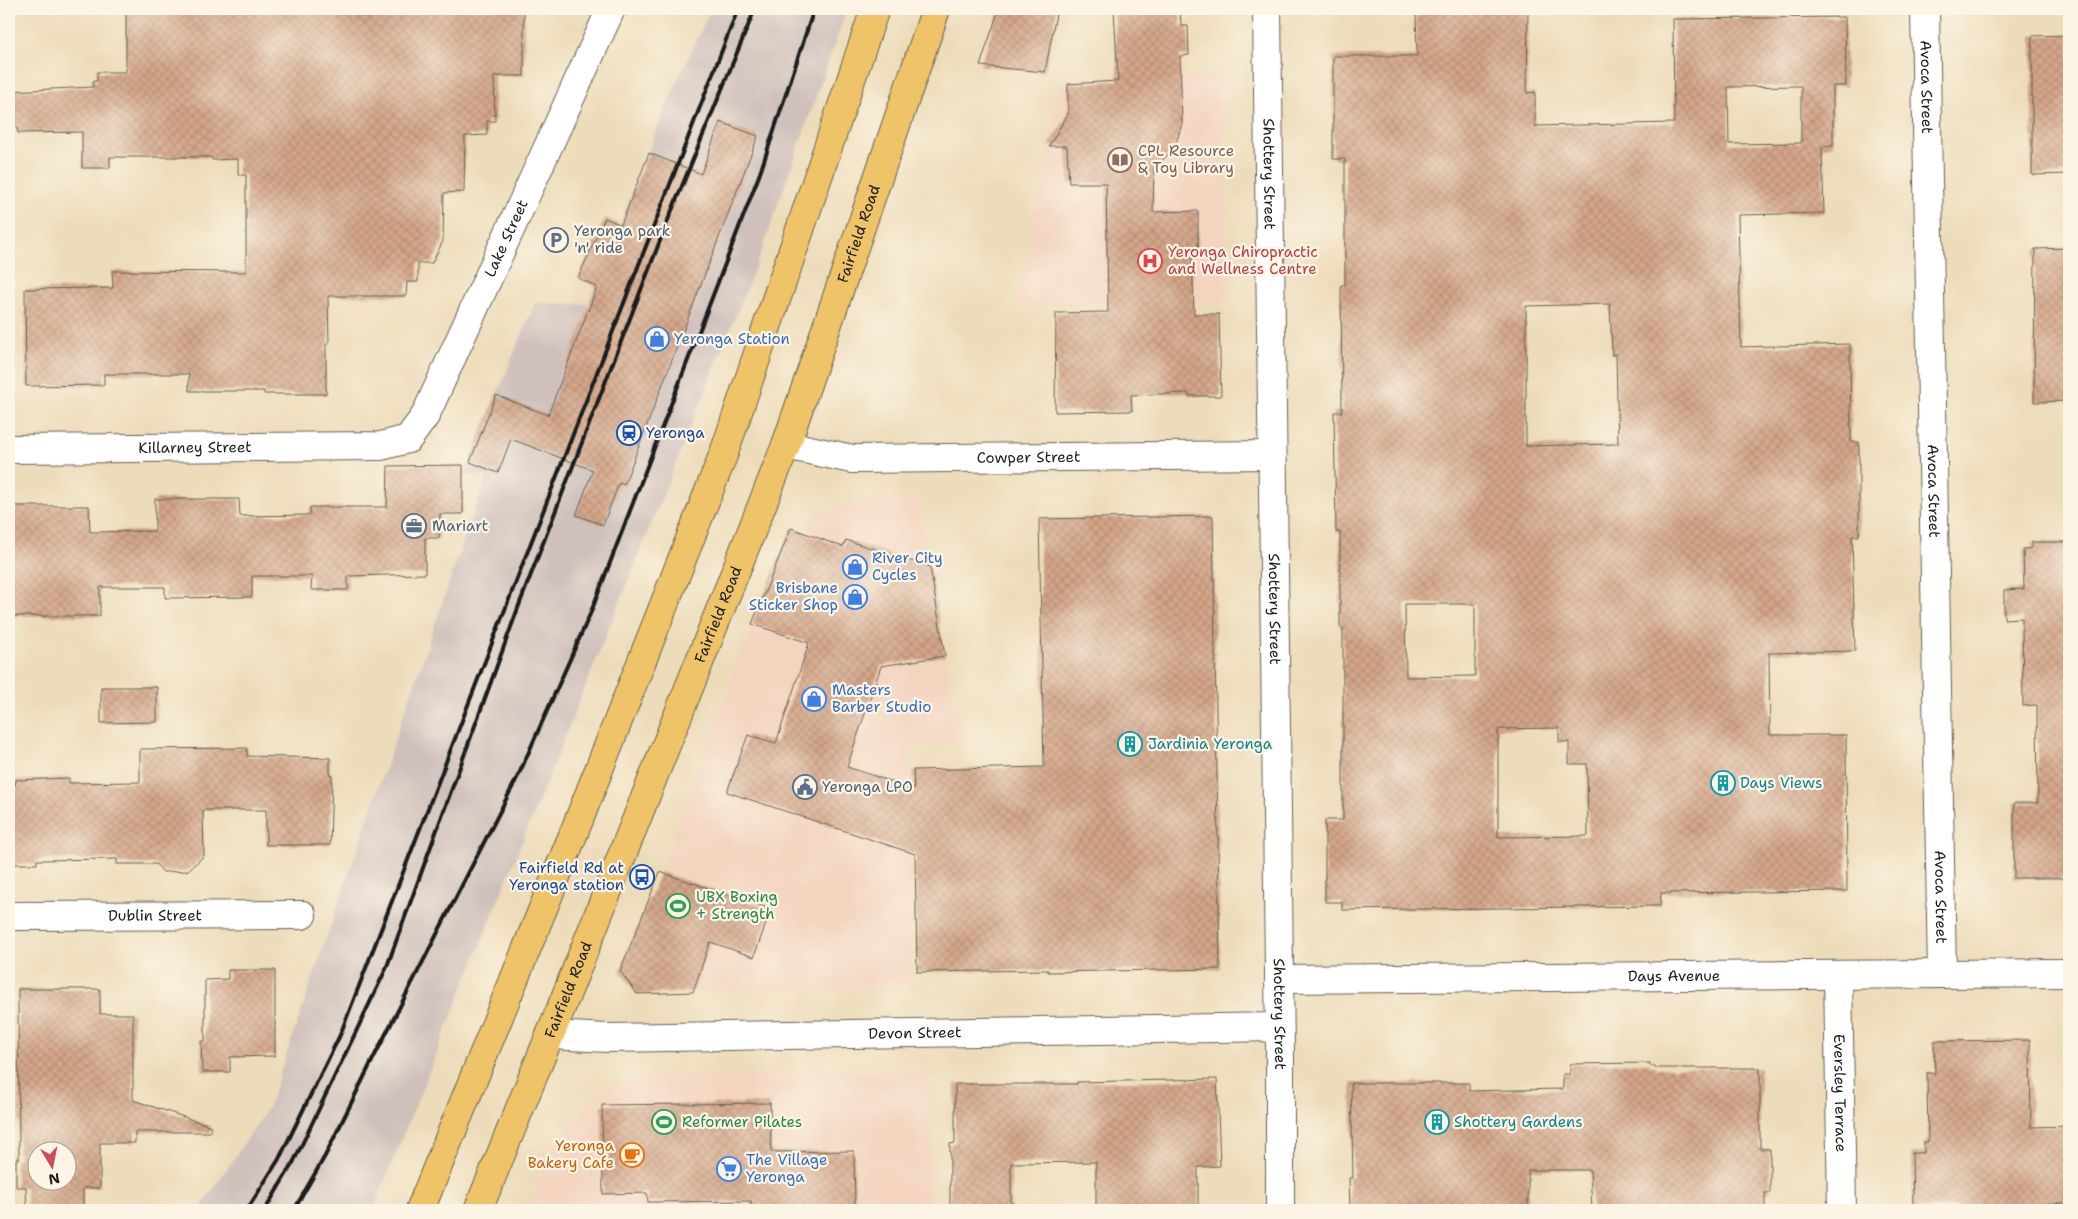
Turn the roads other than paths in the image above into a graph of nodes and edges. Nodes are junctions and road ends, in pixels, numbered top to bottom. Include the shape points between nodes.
1 (611, 9) edge
2 (875, 9) edge
3 (936, 9) edge
4 (1267, 9) edge
5 (1925, 9) edge
6 (786, 445) junction
7 (381, 446) joint
8 (9, 449) edge
9 (1272, 455) junction
10 (302, 915) dead end
11 (9, 916) edge
12 (2069, 973) edge
13 (1942, 974) junction
14 (1838, 975) junction
15 (1279, 979) junction
16 (1279, 1027) junction
17 (551, 1034) junction
18 (420, 1210) edge
19 (478, 1210) edge
20 (1280, 1210) edge
21 (1842, 1210) edge

1 - 7 street, Lake Street via 426,416 408,439
2 - 18 main road via 724,453
3 - 6 main road, Fairfield Road
4 - 9 street, Shottery Street
5 - 13 street, Avoca Street
6 - 9 street, Cowper Street via 852,459
6 - 17 main road, Fairfield Road
7 - 8 street, Killarney Street
9 - 15 street, Shottery Street
10 - 11 street, Dublin Street
12 - 13 street, Days Avenue
13 - 14 street, Days Avenue
14 - 15 street, Days Avenue
14 - 21 street, Eversley Terrace
15 - 16 street, Shottery Street
16 - 17 street, Devon Street via 608,1038
16 - 20 street, Shottery Street
17 - 19 main road, Fairfield Road

